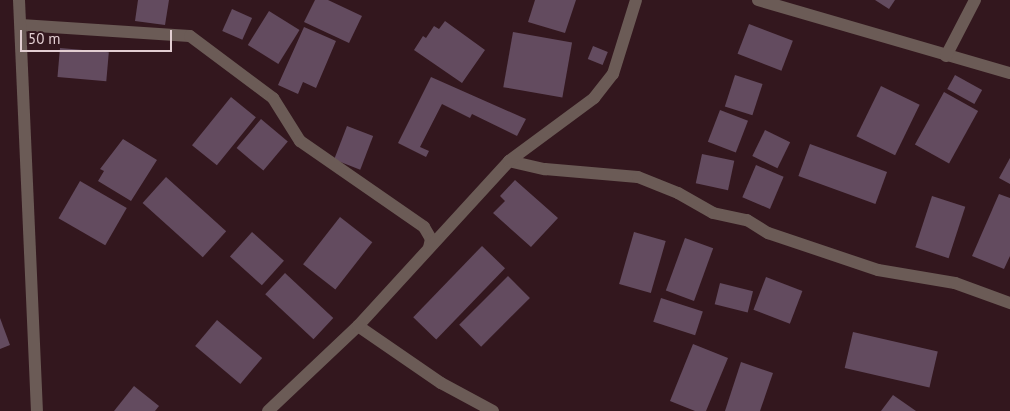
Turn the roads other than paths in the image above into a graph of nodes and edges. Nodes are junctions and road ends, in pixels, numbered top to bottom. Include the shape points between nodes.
1 (18, 0) edge
2 (636, 0) edge
3 (758, 0) edge
4 (975, 0) edge
5 (22, 25) junction
6 (946, 56) junction
7 (1010, 73) edge
8 (509, 161) junction
9 (430, 248) junction
10 (1010, 303) edge
11 (358, 326) junction
12 (37, 411) edge
13 (268, 411) edge
14 (493, 411) edge

1 - 5 street
2 - 8 street via 613,74 594,98
3 - 6 street
4 - 6 street
5 - 9 street via 190,36 273,98 300,141 424,227 431,239
5 - 12 street
6 - 7 street
8 - 9 street
8 - 10 street via 546,169 638,177 678,193 713,213 746,220 768,233 878,270 955,283
9 - 11 street
11 - 13 street
11 - 14 street via 441,383

